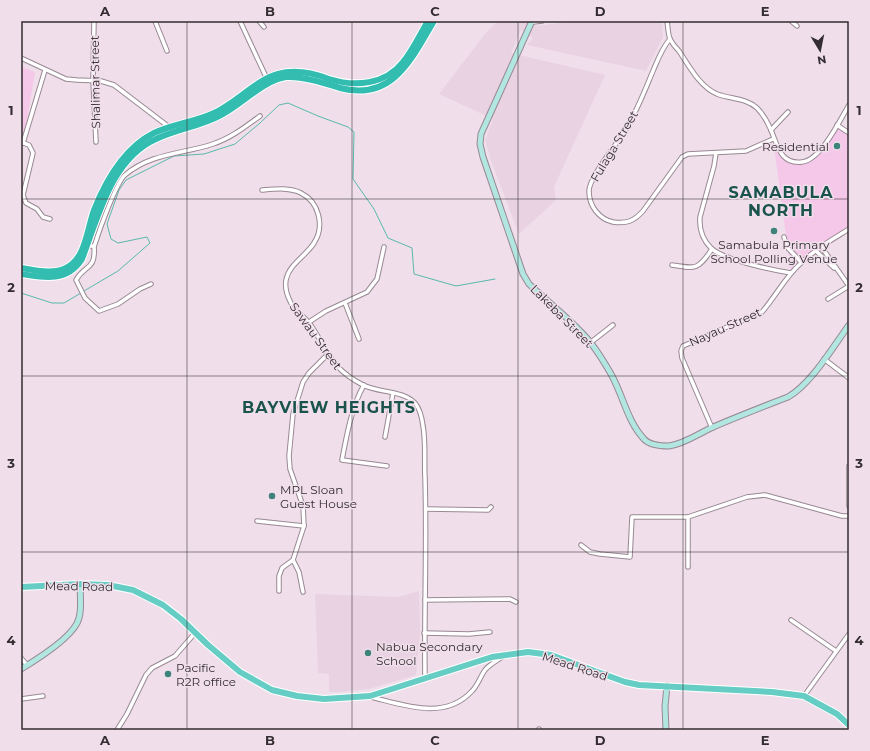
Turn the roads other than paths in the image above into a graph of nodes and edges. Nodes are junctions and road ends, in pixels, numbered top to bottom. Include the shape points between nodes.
1 (94, 21) edge
2 (155, 21) edge
3 (240, 21) edge
4 (259, 21) edge
5 (428, 21) edge
6 (434, 21) edge
7 (542, 21) edge
8 (667, 21) edge
9 (791, 21) edge
10 (532, 22) edge
11 (797, 26) dead end
12 (264, 27) dead end
13 (670, 39) junction
14 (167, 51) dead end
15 (21, 58) edge
16 (45, 70) junction
17 (267, 79) junction
18 (93, 80) junction
19 (849, 105) edge
20 (788, 112) dead end
21 (260, 116) dead end
22 (160, 120) junction
23 (837, 125) junction
24 (169, 127) junction
25 (160, 130) junction
26 (771, 130) junction
27 (849, 132) edge
28 (773, 139) junction
29 (22, 142) edge
30 (96, 142) dead end
31 (716, 153) junction
32 (262, 190) dead end
33 (50, 219) dead end
34 (849, 229) edge
35 (784, 236) dead end
36 (823, 245) junction
37 (91, 246) junction
38 (384, 247) dead end
39 (712, 249) junction
40 (816, 251) junction
41 (807, 258) junction
42 (826, 261) junction
43 (801, 262) junction
44 (672, 265) dead end
45 (21, 268) edge
46 (836, 269) junction
47 (791, 273) junction
48 (21, 274) edge
49 (151, 284) dead end
50 (849, 286) edge
51 (828, 299) dead end
52 (345, 303) junction
53 (309, 322) junction
54 (613, 325) dead end
55 (849, 325) edge
56 (359, 339) dead end
57 (590, 343) junction
58 (327, 355) junction
59 (824, 359) junction
60 (849, 378) edge
61 (364, 385) junction
62 (393, 393) junction
63 (712, 428) junction
64 (385, 437) dead end
65 (387, 466) dead end
66 (849, 466) edge
67 (849, 506) edge
68 (426, 508) junction
69 (491, 508) dead end
70 (849, 516) edge
71 (688, 517) junction
72 (257, 521) dead end
73 (304, 526) junction
74 (581, 545) dead end
75 (293, 560) junction
76 (688, 568) dead end
77 (80, 584) junction
78 (21, 587) edge
79 (279, 590) dead end
80 (303, 592) dead end
81 (425, 600) junction
82 (516, 602) dead end
83 (791, 620) dead end
84 (196, 632) junction
85 (490, 632) dead end
86 (424, 633) junction
87 (849, 634) edge
88 (836, 651) junction
89 (504, 655) junction
90 (21, 658) edge
91 (27, 665) junction
92 (21, 669) edge
93 (425, 678) junction
94 (667, 686) junction
95 (43, 696) dead end
96 (370, 696) junction
97 (804, 696) junction
98 (21, 698) edge
99 (849, 724) edge
100 (117, 730) edge
101 (666, 730) edge

1 - 18 street, Shalimar Street
2 - 14 street
3 - 17 street
4 - 12 street
5 - 17 highway via 403,63 381,79 351,83 309,73 288,72
6 - 37 highway via 402,71 384,84 357,90 298,78 282,78 264,86 216,118 147,143 128,159 118,173 99,212
7 - 10 street
8 - 13 street
9 - 11 street
10 - 57 main road, Lakeba Street via 481,134 480,144 523,274 529,284
13 - 26 street via 708,89 715,94 749,102 757,108
13 - 31 street, Fulaga Street via 661,51 633,117 590,182 591,202 595,211 605,220 628,222 643,211 682,157 692,153
15 - 16 street
16 - 18 street via 66,79
16 - 29 street
17 - 24 highway via 214,113
18 - 22 street via 114,85
18 - 30 street, Shalimar Street
19 - 23 street
20 - 26 street
21 - 37 street via 238,133 220,142 163,155 124,175
22 - 24 street
22 - 25 street
23 - 27 street
23 - 28 street via 815,156 802,162 788,160 782,156
24 - 25 highway
25 - 45 highway via 136,144 121,160 95,209 81,250 74,262 65,268 52,271
26 - 28 street
28 - 31 street, Fulaga Street via 746,151
29 - 33 street via 29,145 33,153 24,200 43,217
31 - 39 street via 700,217 701,233
32 - 53 street, Sawau Street via 289,189 301,193 318,212 320,228 314,243 295,263 286,279 290,302
34 - 36 street, Nayau Street
35 - 43 street via 787,247
36 - 40 street, Nayau Street
36 - 46 street
37 - 48 highway via 78,265 62,276 39,277
37 - 49 street via 93,262 76,280 85,298 99,310 118,304
38 - 52 street via 377,278 372,286 367,292
39 - 44 street via 702,264 696,268
39 - 47 street via 724,256 770,270
40 - 41 street, Nayau Street
40 - 42 street
41 - 42 street
41 - 43 street, Nayau Street
42 - 46 street
43 - 47 street, Nayau Street
46 - 50 street
47 - 63 street, Nayau Street via 762,312 683,346 682,358
50 - 51 street
52 - 53 street
52 - 56 street
53 - 58 street, Sawau Street
54 - 57 street
55 - 59 main road, Lakeba Street
57 - 63 main road, Lakeba Street via 611,374 633,424 645,441 670,446
58 - 61 street, Sawau Street via 341,372
58 - 73 street via 303,382 291,426 290,469 303,506
59 - 60 street
59 - 63 main road, Lakeba Street via 795,393
61 - 62 street, Sawau Street
61 - 65 street via 350,422 342,460
62 - 64 street
62 - 68 street, Sawau Street via 408,398 420,411 424,428
66 - 67 street
68 - 69 street
68 - 81 street, Sawau Street
70 - 71 street via 765,495 747,497
71 - 74 street via 632,516 630,557 590,552
71 - 76 street
72 - 73 street
73 - 75 street
75 - 79 street via 282,568
75 - 80 street via 299,572
77 - 78 main road, Mead Road
77 - 84 main road, Mead Road via 108,585 133,590 163,605
77 - 91 main road via 79,619 71,631 51,649
81 - 82 street via 510,599
81 - 86 street, Sawau Street
83 - 88 street
84 - 96 main road, Mead Road via 232,666 272,690 324,699
84 - 100 street via 175,656 152,668 146,675
85 - 86 street
86 - 93 street, Sawau Street
87 - 88 street
88 - 97 street
89 - 93 main road, Mead Road
89 - 94 main road, Mead Road via 528,652 551,655 625,682
89 - 96 street via 485,670 469,696 446,707 425,709
90 - 91 street
91 - 92 main road
93 - 96 main road, Mead Road
94 - 97 main road, Mead Road
94 - 101 main road
95 - 98 street
97 - 99 main road, Mead Road via 837,714

